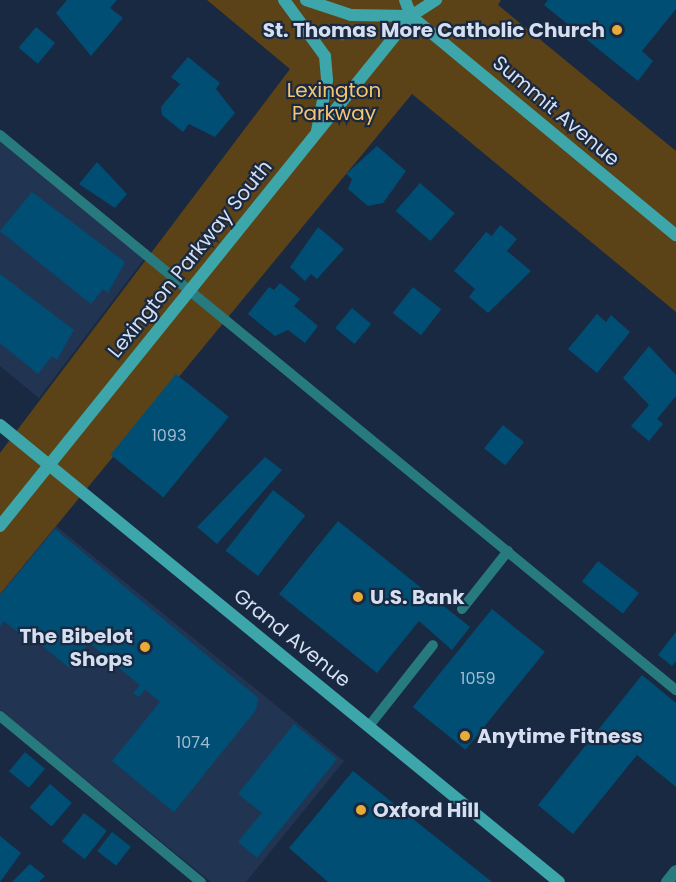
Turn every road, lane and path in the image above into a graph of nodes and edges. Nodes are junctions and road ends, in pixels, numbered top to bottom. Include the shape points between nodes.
1 (284, 0) edge
2 (306, 0) edge
3 (405, 0) edge
4 (416, 0) edge
5 (436, 0) edge
6 (411, 16) junction
7 (337, 34) dead end
8 (346, 41) dead end
9 (316, 133) junction
10 (0, 135) edge
11 (676, 235) edge
12 (192, 289) junction
13 (0, 425) edge
14 (49, 465) junction
15 (0, 526) edge
16 (508, 551) junction
17 (462, 609) dead end
18 (433, 645) dead end
19 (676, 690) edge
20 (0, 716) edge
21 (369, 726) junction
22 (676, 871) edge
23 (201, 882) edge
24 (559, 882) edge
25 (667, 882) edge

1 - 9 main road via 325,56 327,80
2 - 6 main road via 351,15
3 - 6 main road, Summit Avenue
4 - 6 main road
5 - 6 main road
6 - 9 main road, Lexington Parkway South
6 - 11 main road, Summit Avenue
7 - 8 path
9 - 12 main road, Lexington Parkway South
10 - 12 lane
12 - 14 main road, Lexington Parkway South
12 - 16 lane
13 - 14 main road, Grand Avenue
14 - 15 main road, Lexington Parkway South
14 - 21 main road, Grand Avenue
16 - 17 lane
16 - 19 lane
18 - 21 lane
20 - 23 lane
21 - 24 main road, Grand Avenue
22 - 25 street

